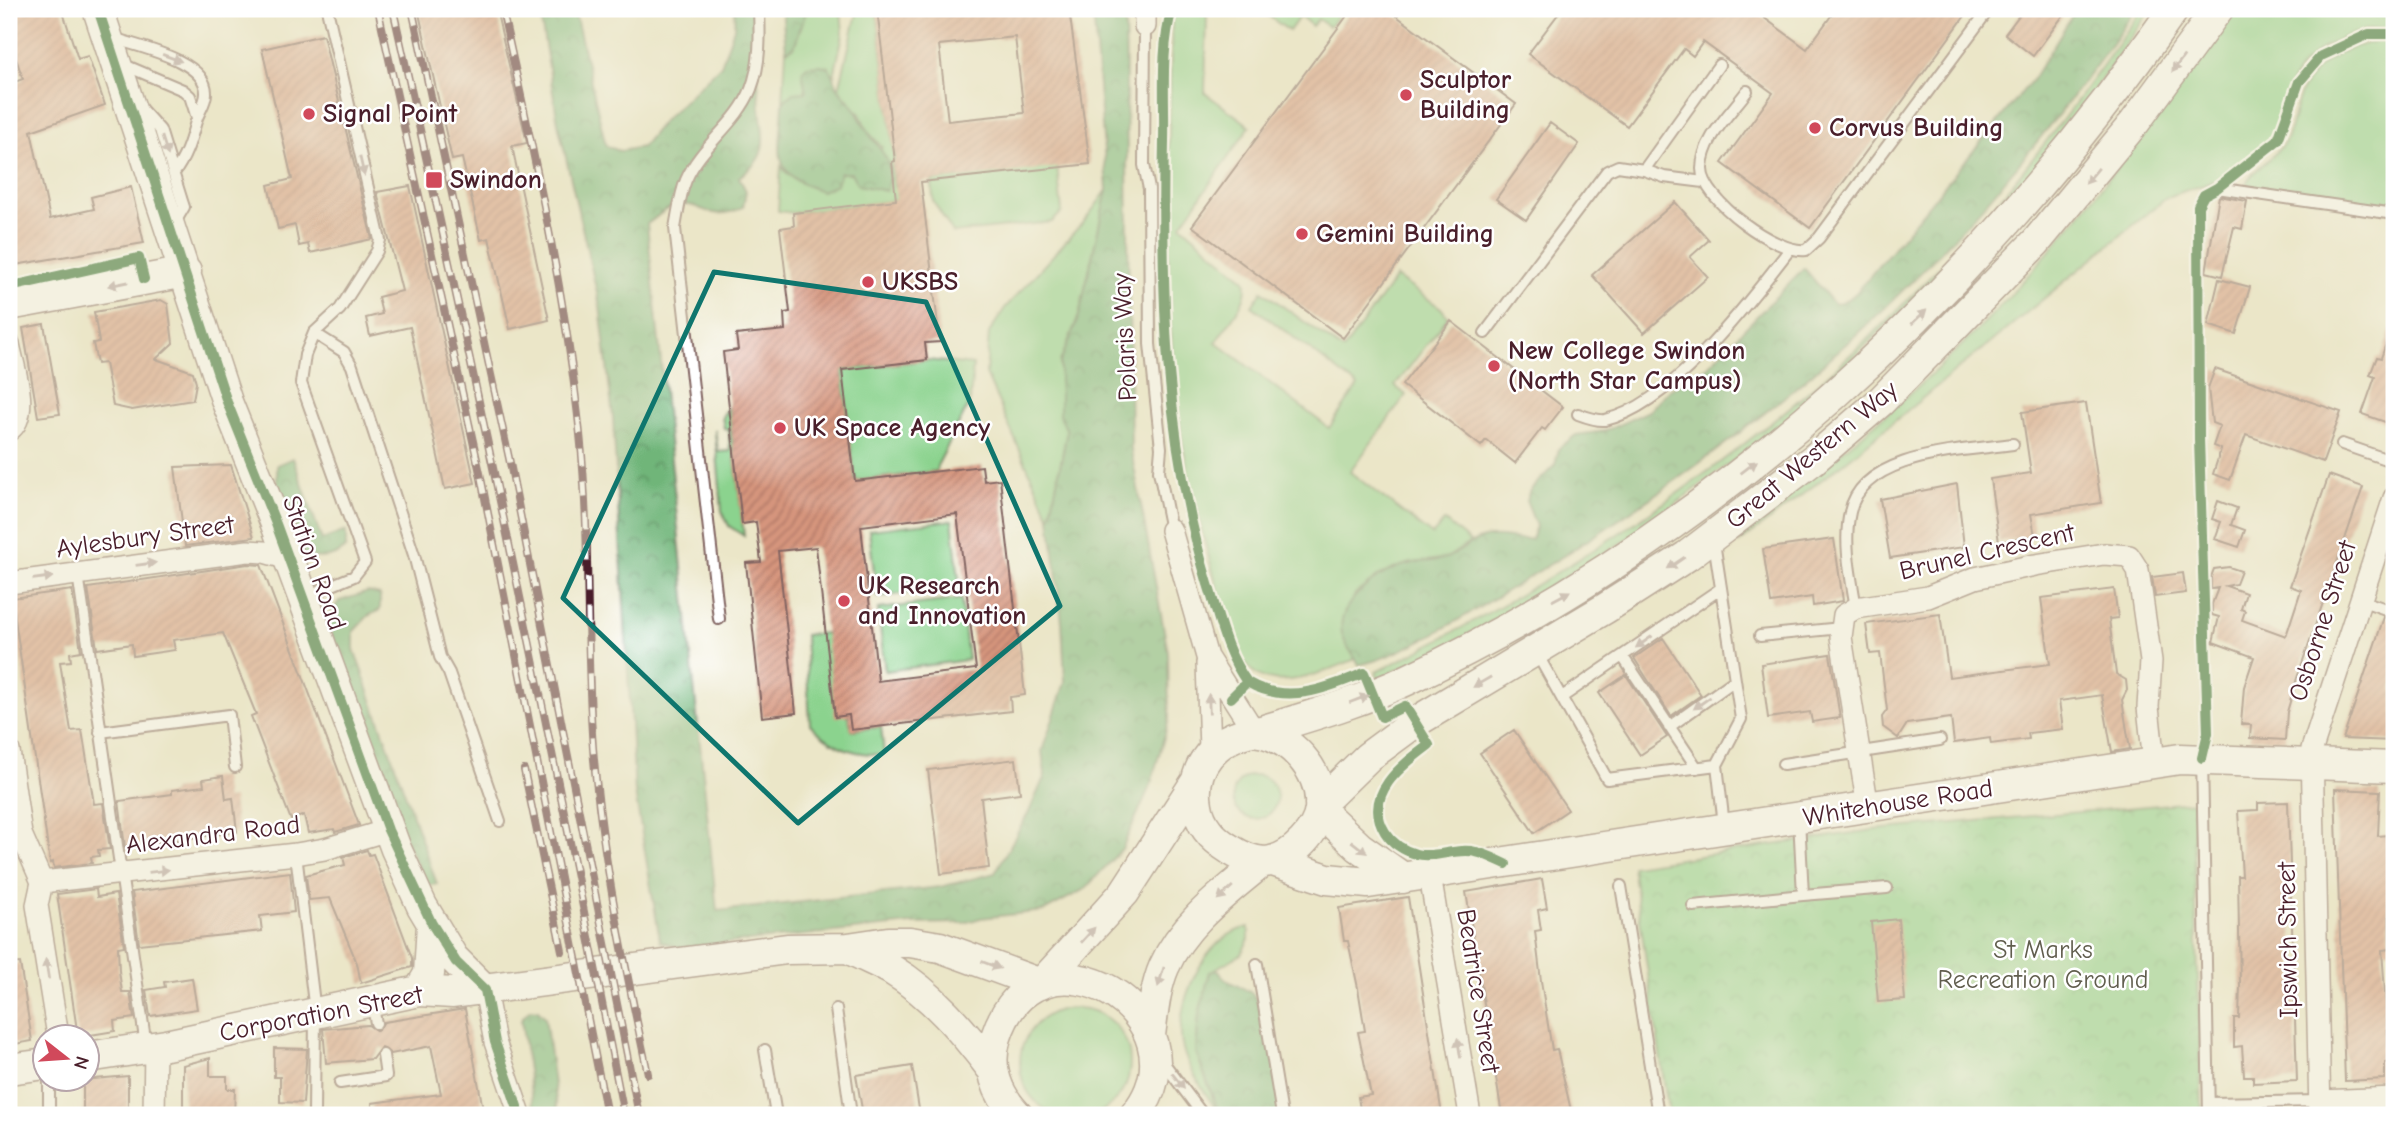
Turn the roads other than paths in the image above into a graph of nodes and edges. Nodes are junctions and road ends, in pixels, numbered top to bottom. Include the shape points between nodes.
1 (327, 9) edge
2 (760, 9) edge
3 (1989, 9) edge
4 (2174, 9) edge
5 (2218, 9) edge
6 (1145, 18) edge
7 (107, 36) edge
8 (1719, 65) dead end
9 (1747, 91) dead end
10 (126, 92) junction
11 (197, 118) junction
12 (1644, 170) junction
13 (174, 173) junction
14 (1704, 182) junction
15 (2394, 214) edge
16 (170, 230) junction
17 (1790, 249) junction
18 (186, 272) junction
19 (9, 306) edge
20 (314, 332) junction
21 (1485, 333) dead end
22 (9, 344) edge
23 (1578, 414) dead end
24 (9, 430) edge
25 (2013, 444) dead end
26 (2342, 444) dead end
27 (2394, 462) edge
28 (2394, 498) edge
29 (1171, 530) joint
30 (1714, 536) junction
31 (288, 559) junction
32 (78, 574) junction
33 (9, 583) edge
34 (1720, 589) junction
35 (302, 598) junction
36 (2360, 600) junction
37 (1856, 608) junction
38 (2394, 612) edge
39 (719, 619) dead end
40 (1841, 628) junction
41 (1760, 636) dead end
42 (1535, 651) junction
43 (1207, 657) junction
44 (1623, 657) junction
45 (1735, 680) junction
46 (1562, 697) junction
47 (1670, 727) junction
48 (1257, 731) junction
49 (100, 732) junction
50 (1940, 740) dead end
51 (9, 751) edge
52 (1210, 751) junction
53 (1859, 753) junction
54 (2202, 758) junction
55 (2154, 763) junction
56 (2311, 763) junction
57 (1783, 764) dead end
58 (1717, 765) junction
59 (235, 766) dead end
60 (2394, 767) edge
61 (1697, 768) junction
62 (1196, 782) junction
63 (1320, 807) junction
64 (1868, 808) junction
65 (1799, 819) junction
66 (500, 821) dead end
67 (388, 830) junction
68 (1725, 831) junction
69 (296, 854) junction
70 (1267, 861) junction
71 (119, 874) junction
72 (1417, 877) junction
73 (42, 882) junction
74 (1621, 886) dead end
75 (1887, 888) dead end
76 (1803, 895) junction
77 (1693, 906) dead end
78 (432, 924) junction
79 (848, 948) junction
80 (1257, 964) dead end
81 (1041, 984) junction
82 (519, 986) junction
83 (485, 990) junction
84 (419, 991) junction
85 (836, 1009) dead end
86 (315, 1012) junction
87 (56, 1023) edge
88 (1151, 1041) junction
89 (150, 1048) junction
90 (765, 1050) dead end
91 (102, 1055) edge
92 (383, 1055) dead end
93 (32, 1065) edge
94 (9, 1069) edge
95 (992, 1069) junction
96 (340, 1083) dead end
97 (49, 1092) edge
98 (2394, 1098) edge
99 (2209, 1102) junction
100 (2320, 1108) edge
101 (1007, 1110) edge
102 (49, 1115) edge
103 (154, 1115) edge
104 (314, 1115) edge
105 (520, 1115) edge
106 (776, 1115) edge
107 (851, 1115) edge
108 (1135, 1115) edge
109 (1203, 1115) edge
110 (1282, 1115) edge
111 (1470, 1115) edge
112 (1658, 1115) edge
113 (2209, 1115) edge

1 -> 20 lane via 380,240 340,309
2 - 39 lane via 752,88 685,181 676,228
3 - 17 lane via 1819,238 1806,250
48 -> 4 street, Great Western Way via 1406,681 1550,603 1631,553 1775,447 1847,385 1968,268 2076,142
5 -> 30 street, Great Western Way via 2101,164 2036,242 1956,326 1861,418
6 - 29 lane, Polaris Way via 1150,344 1161,448 1159,471
7 - 10 street, Station Road
7 - 11 lane via 183,90
7 -> 11 lane via 182,62 196,72 206,92
8 - 12 lane
9 - 14 lane via 1705,151
10 -> 13 lane via 160,130
10 - 16 street, Station Road
11 - 13 lane via 187,152
12 - 14 lane
12 - 21 lane via 1618,166 1607,171
13 - 16 lane via 184,208
14 - 17 lane via 1735,215
15 - 54 lane via 2217,188 2207,192 2199,206 2200,492 2208,733
16 - 18 street, Station Road
17 - 23 lane via 1742,312 1677,376 1635,409 1602,421
18 -> 19 street
18 - 31 street, Station Road via 230,411
20 - 35 lane via 301,383 365,562 354,576
20 - 66 lane via 344,352 352,366 414,555 440,657
22 - 24 street via 20,409
25 - 37 lane via 1902,461 1866,483 1850,512 1848,539
26 - 27 lane
28 - 36 street, Osborne Street
29 - 43 street, Polaris Way
30 - 34 lane
30 -> 42 street, Great Western Way
32 -> 31 street, Aylesbury Street via 252,551
31 - 35 street, Station Road
33 -> 32 street, Aylesbury Street
32 - 49 lane
34 -> 44 lane
34 - 45 lane
35 - 67 street, Station Road
36 - 38 lane
36 - 56 street, Osborne Street via 2313,740
37 - 40 street via 1844,615
37 - 55 street, Brunel Crescent via 1928,597 1975,578 2035,565 2104,554 2129,556 2138,570 2151,661 2148,706
40 - 41 lane
40 - 53 street
42 - 46 lane
42 -> 63 street, Great Western Way via 1406,729 1368,757
43 - 48 street, Polaris Way
52 -> 43 street, Polaris Way
44 - 46 lane
44 - 47 lane
45 -> 47 lane
45 - 58 lane via 1741,719
46 - 61 lane via 1607,779
47 - 61 lane
48 - 52 street via 1238,733
48 - 63 street via 1286,743 1307,763 1314,774
49 - 59 lane via 229,715
49 - 71 lane
50 - 53 lane
51 - 73 street via 21,834
52 - 62 street
53 - 57 lane
53 - 64 street
54 - 55 street, Whitehouse Road
54 - 56 street, Whitehouse Road
54 - 99 lane
55 - 64 street, Whitehouse Road
56 - 60 street, Whitehouse Road
56 - 100 street, Ipswich Street
58 - 61 lane
58 - 68 lane
62 - 70 street via 1197,807 1211,835 1232,851
81 -> 62 street via 1124,893
63 - 70 street via 1303,840
63 -> 72 street via 1359,848
64 - 65 street, Whitehouse Road
65 - 68 street, Whitehouse Road
65 - 76 lane
67 - 69 street, Alexandra Road
67 - 78 street, Station Road
68 - 72 street, Whitehouse Road
71 -> 69 street, Alexandra Road
69 - 86 lane
70 - 72 street, Whitehouse Road via 1351,883
70 -> 88 street via 1206,910 1179,942 1160,976
71 - 73 street, Alexandra Road
71 - 89 lane
111 -> 72 street, Beatrice Street
87 -> 73 street via 37,905
74 - 112 lane
75 - 76 lane
76 - 77 lane
78 - 82 street, Station Road
78 - 83 street, Station Road via 456,962
78 - 84 street, Station Road via 429,974
79 -> 81 street, Corporation Street via 920,943
79 - 82 street, Corporation Street via 787,949
79 - 95 street, Corporation Street via 891,969 928,997
80 - 110 lane
81 - 88 street via 1073,978 1098,983 1127,1001
81 - 95 street via 1021,996 1006,1014 995,1042
82 - 83 street, Corporation Street
83 - 84 street, Corporation Street
83 - 105 street via 495,1042
84 - 86 street, Corporation Street via 374,1012
85 - 107 lane
86 - 89 street, Corporation Street
86 - 104 lane
88 - 108 street via 1149,1091
88 -> 109 lane
89 - 91 street, Corporation Street
89 - 103 street
90 - 106 lane
92 - 96 lane via 386,1076
93 - 94 street
95 - 101 street
97 - 102 lane
98 - 100 street
99 - 100 lane
99 - 113 lane

